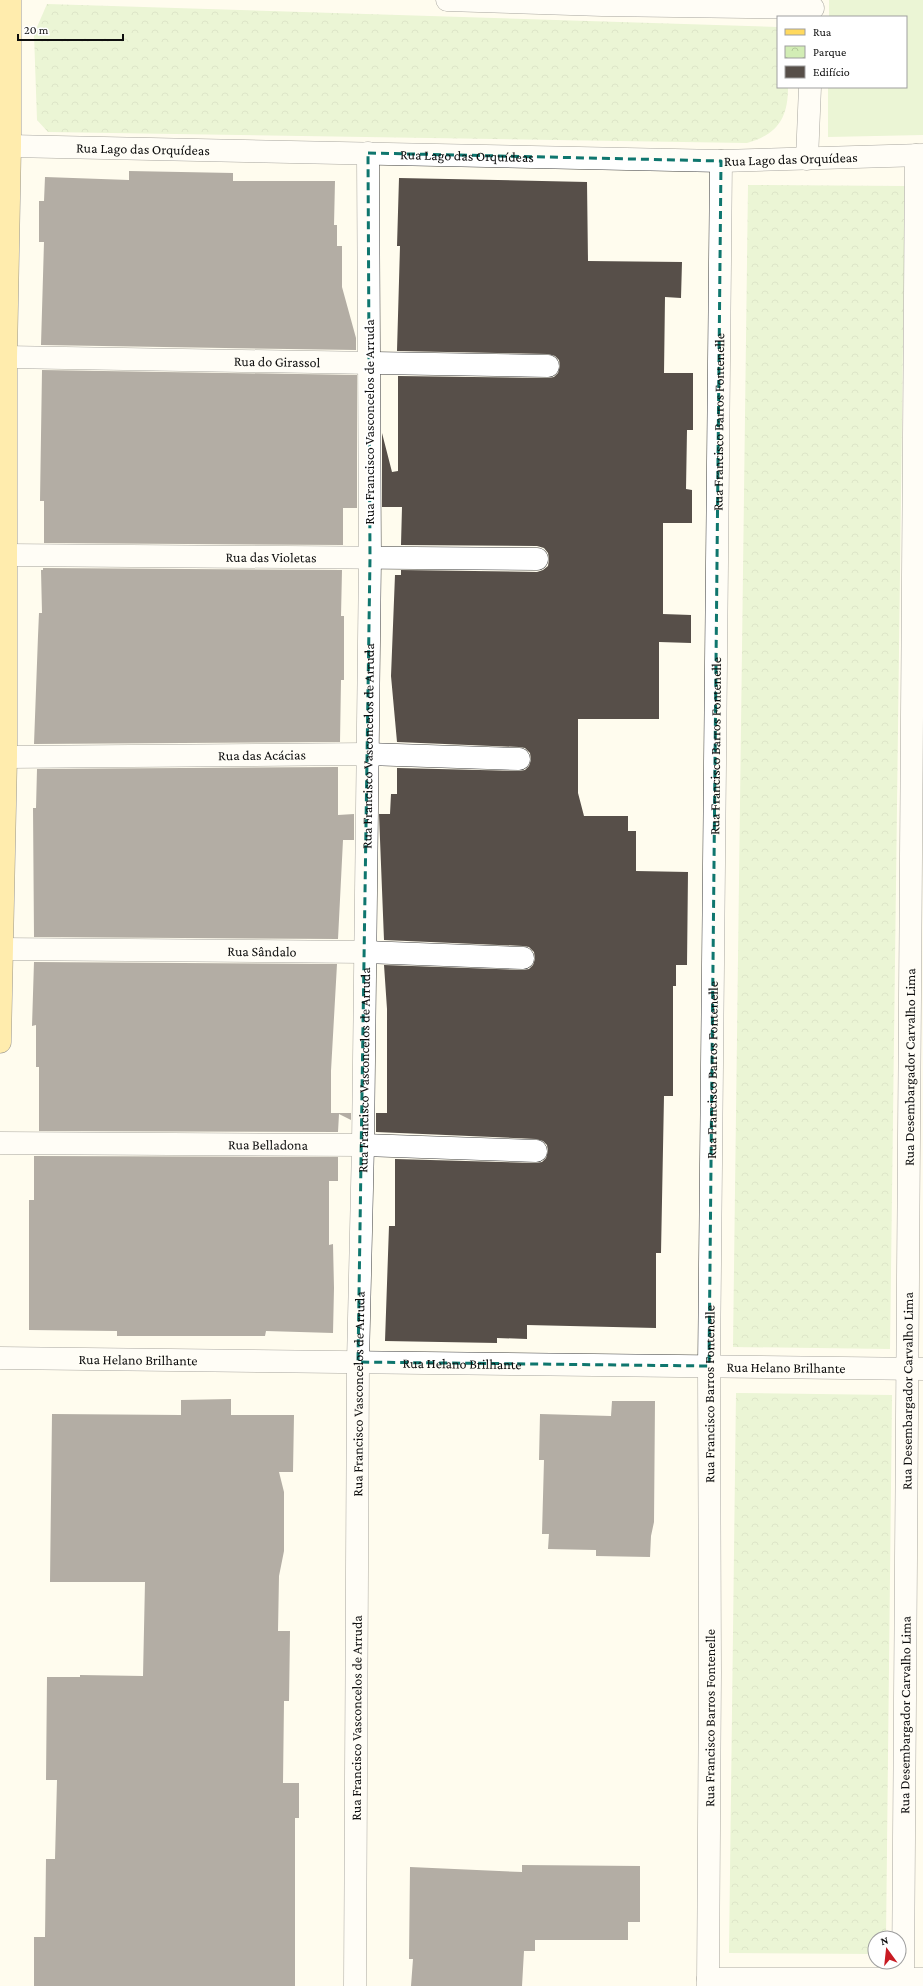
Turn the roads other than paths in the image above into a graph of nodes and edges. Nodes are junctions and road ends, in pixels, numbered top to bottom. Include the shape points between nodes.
1 (10, 0) edge
2 (447, 0) edge
3 (602, 3) edge
4 (813, 8) edge
5 (810, 88) edge
6 (5, 146) edge
7 (368, 153) junction
8 (920, 155) edge
9 (807, 158) junction
10 (721, 161) junction
11 (6, 357) junction
12 (368, 362) junction
13 (548, 366) dead end
14 (6, 555) junction
15 (370, 558) junction
16 (537, 559) dead end
17 (367, 754) junction
18 (6, 757) junction
19 (519, 760) dead end
20 (1, 948) junction
21 (365, 952) junction
22 (523, 958) dead end
23 (0, 1042) edge
24 (0, 1143) edge
25 (363, 1145) junction
26 (536, 1152) dead end
27 (0, 1358) edge
28 (358, 1362) junction
29 (709, 1366) junction
30 (915, 1369) edge
31 (913, 1979) edge
32 (708, 1983) edge
33 (355, 1986) edge

1 - 6 main road via 10,98
2 - 3 street
3 - 4 street
5 - 9 street
6 - 7 street, Rua Lago das Orquídeas
6 - 11 main road
7 - 10 street, Rua Lago das Orquídeas
7 - 12 street, Rua Francisco Vasconcelos de Arruda
8 - 9 street, Rua Lago das Orquídeas
8 - 30 street, Rua Desembargador Carvalho Lima
9 - 10 street, Rua Lago das Orquídeas
10 - 29 street, Rua Francisco Barros Fontenelle
11 - 12 street, Rua do Girassol
11 - 14 main road
12 - 13 street, Rua do Girassol
12 - 15 street, Rua Francisco Vasconcelos de Arruda
14 - 15 street, Rua das Violetas
14 - 18 main road
15 - 16 street, Rua das Violetas
15 - 17 street, Rua Francisco Vasconcelos de Arruda
17 - 18 street, Rua das Acácias
17 - 19 street, Rua das Acácias
17 - 21 street, Rua Francisco Vasconcelos de Arruda
18 - 20 main road
20 - 21 street, Rua Sândalo
20 - 23 main road
21 - 22 street, Rua Sândalo
21 - 25 street, Rua Francisco Vasconcelos de Arruda
24 - 25 street, Rua Belladona
25 - 26 street, Rua Belladona
25 - 28 street, Rua Francisco Vasconcelos de Arruda
27 - 28 street, Rua Helano Brilhante
28 - 29 street, Rua Helano Brilhante
28 - 33 street, Rua Francisco Vasconcelos de Arruda
29 - 30 street, Rua Helano Brilhante
29 - 32 street, Rua Francisco Barros Fontenelle
30 - 31 street, Rua Desembargador Carvalho Lima
31 - 32 street

